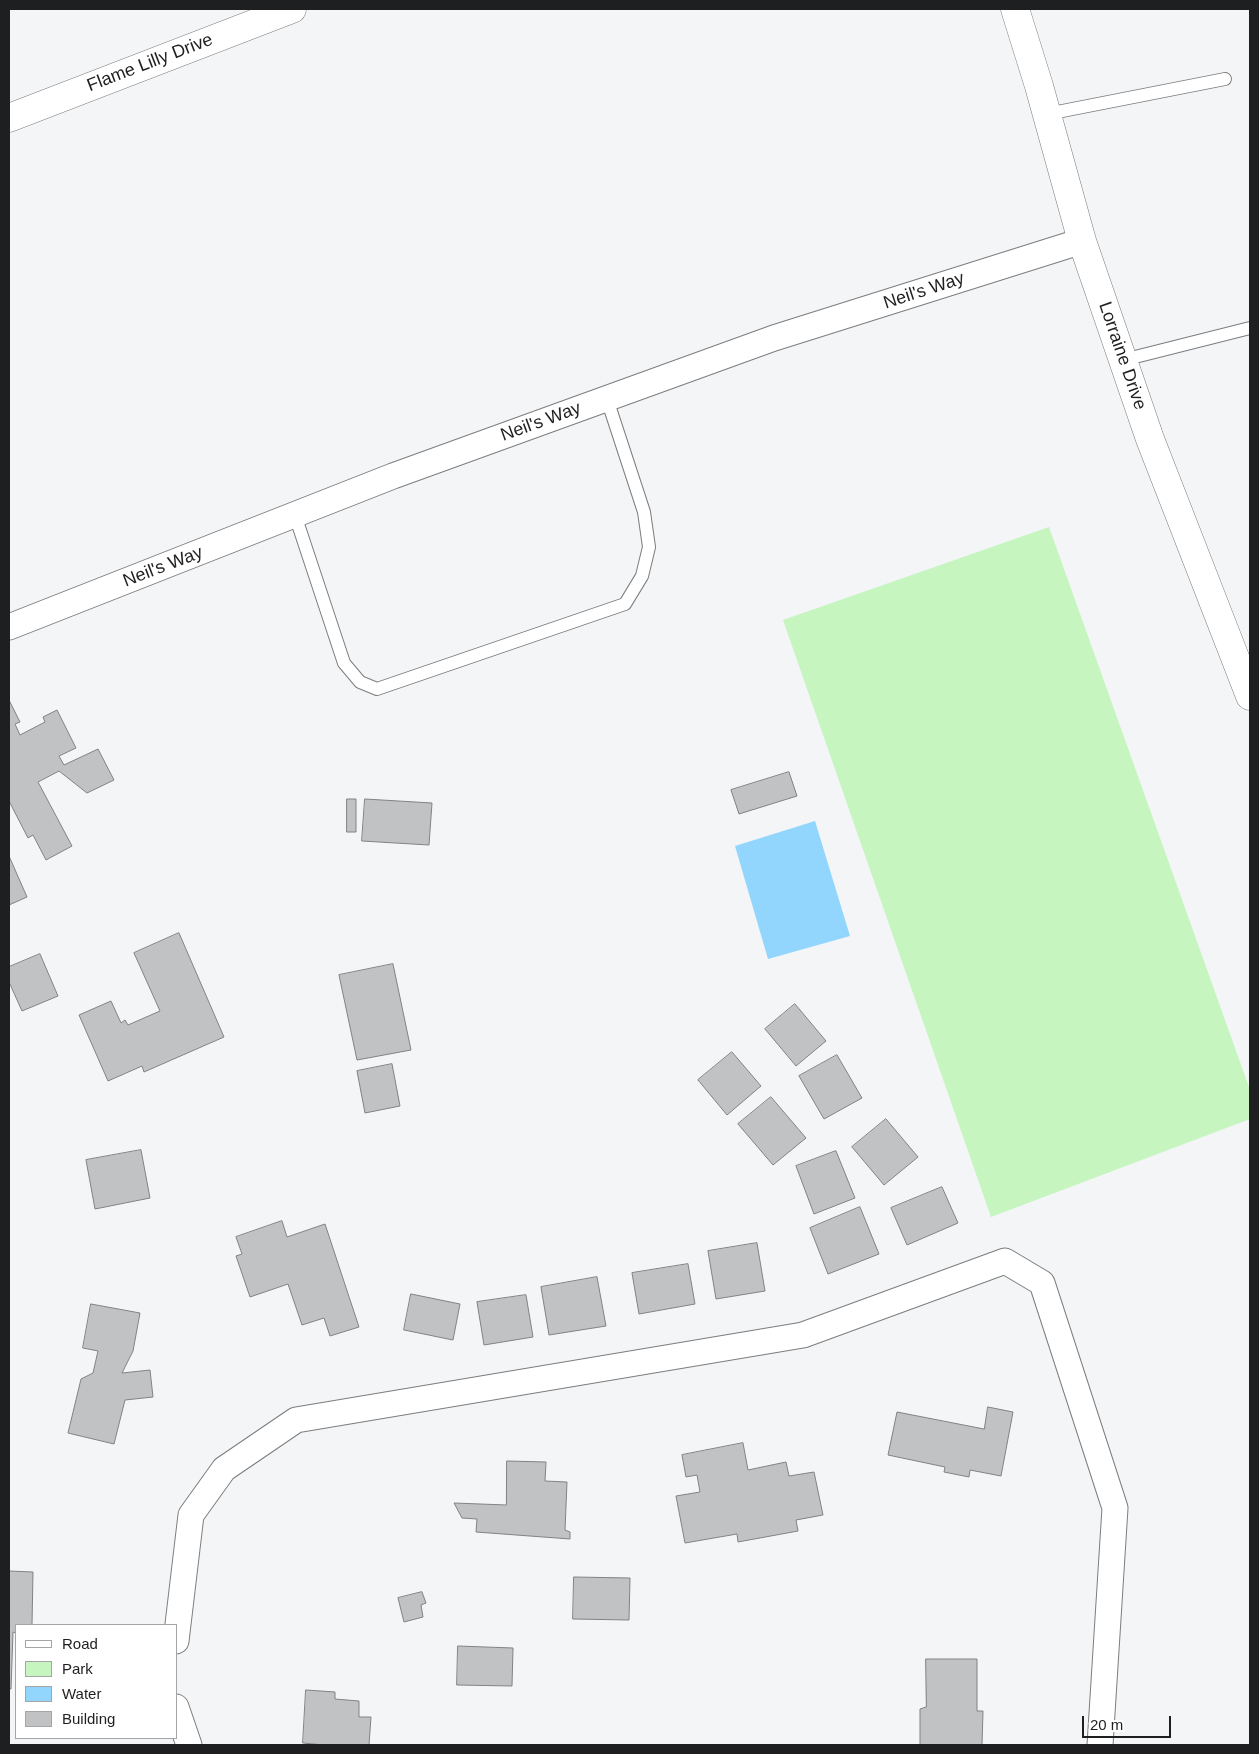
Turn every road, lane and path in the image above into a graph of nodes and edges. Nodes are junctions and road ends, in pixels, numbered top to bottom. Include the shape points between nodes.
1 (292, 9) edge
2 (1016, 9) edge
3 (1225, 79) dead end
4 (12, 114) edge
5 (1047, 114) junction
6 (1082, 241) junction
7 (1250, 328) edge
8 (1123, 360) junction
9 (606, 399) junction
10 (295, 515) junction
11 (9, 627) edge
12 (1250, 696) edge
13 (178, 1624) edge
14 (178, 1713) edge
15 (189, 1745) edge
16 (1100, 1745) edge

1 - 4 street, Flame Lilly Drive
2 - 5 street, Lorraine Drive
3 - 5 lane
5 - 6 street, Lorraine Drive
6 - 8 street, Lorraine Drive
6 - 9 street, Neil's Way via 774,338
7 - 8 lane
8 - 12 street, Lorraine Drive via 1150,439
9 - 10 street, Neil's Way
9 - 10 lane via 644,512 649,547 642,576 625,604 377,689 360,682 344,663
10 - 11 street, Neil's Way
13 - 16 street via 191,1516 224,1469 296,1420 803,1335 1005,1261 1042,1283 1115,1508
14 - 15 street

